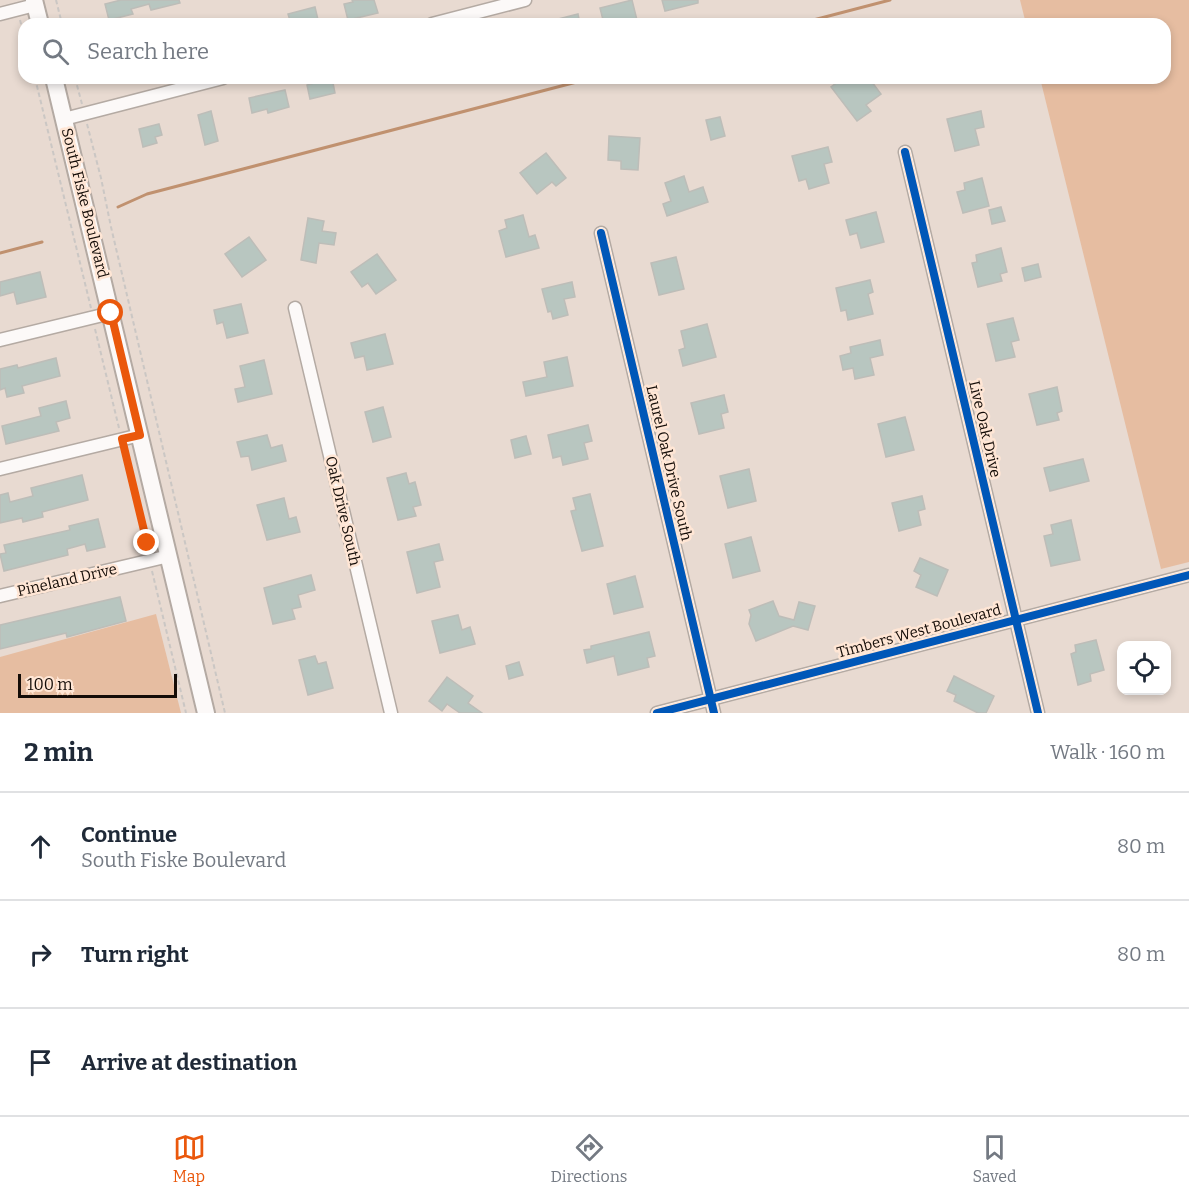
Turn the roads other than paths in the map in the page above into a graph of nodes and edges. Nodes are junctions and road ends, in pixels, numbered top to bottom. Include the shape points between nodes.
1 (525, 0) edge
2 (35, 2) edge
3 (0, 14) edge
4 (39, 18) edge
5 (455, 18) edge
6 (55, 84) edge
7 (200, 84) edge
8 (64, 119) junction
9 (905, 152) dead end
10 (601, 233) dead end
11 (295, 309) dead end
12 (111, 313) junction
13 (0, 340) edge
14 (140, 435) junction
15 (0, 469) edge
16 (169, 556) junction
17 (1189, 575) edge
18 (0, 596) edge
19 (1016, 619) junction
20 (711, 699) junction
21 (206, 713) edge
22 (391, 713) edge
23 (657, 713) edge
24 (714, 713) edge
25 (1038, 713) edge

1 - 5 street
2 - 3 street
2 - 4 main road
6 - 8 main road, South Fiske Boulevard
7 - 8 street
8 - 12 main road, South Fiske Boulevard
9 - 19 street, Live Oak Drive
10 - 20 street, Laurel Oak Drive South
11 - 22 street, Oak Drive South
12 - 13 street
12 - 14 main road, South Fiske Boulevard
14 - 15 street
14 - 16 main road, South Fiske Boulevard
16 - 18 street, Pineland Drive
16 - 21 main road, South Fiske Boulevard
17 - 19 street, Timbers West Boulevard
19 - 20 street, Timbers West Boulevard
19 - 25 street, Live Oak Drive
20 - 23 street, Timbers West Boulevard
20 - 24 street, Laurel Oak Drive South

